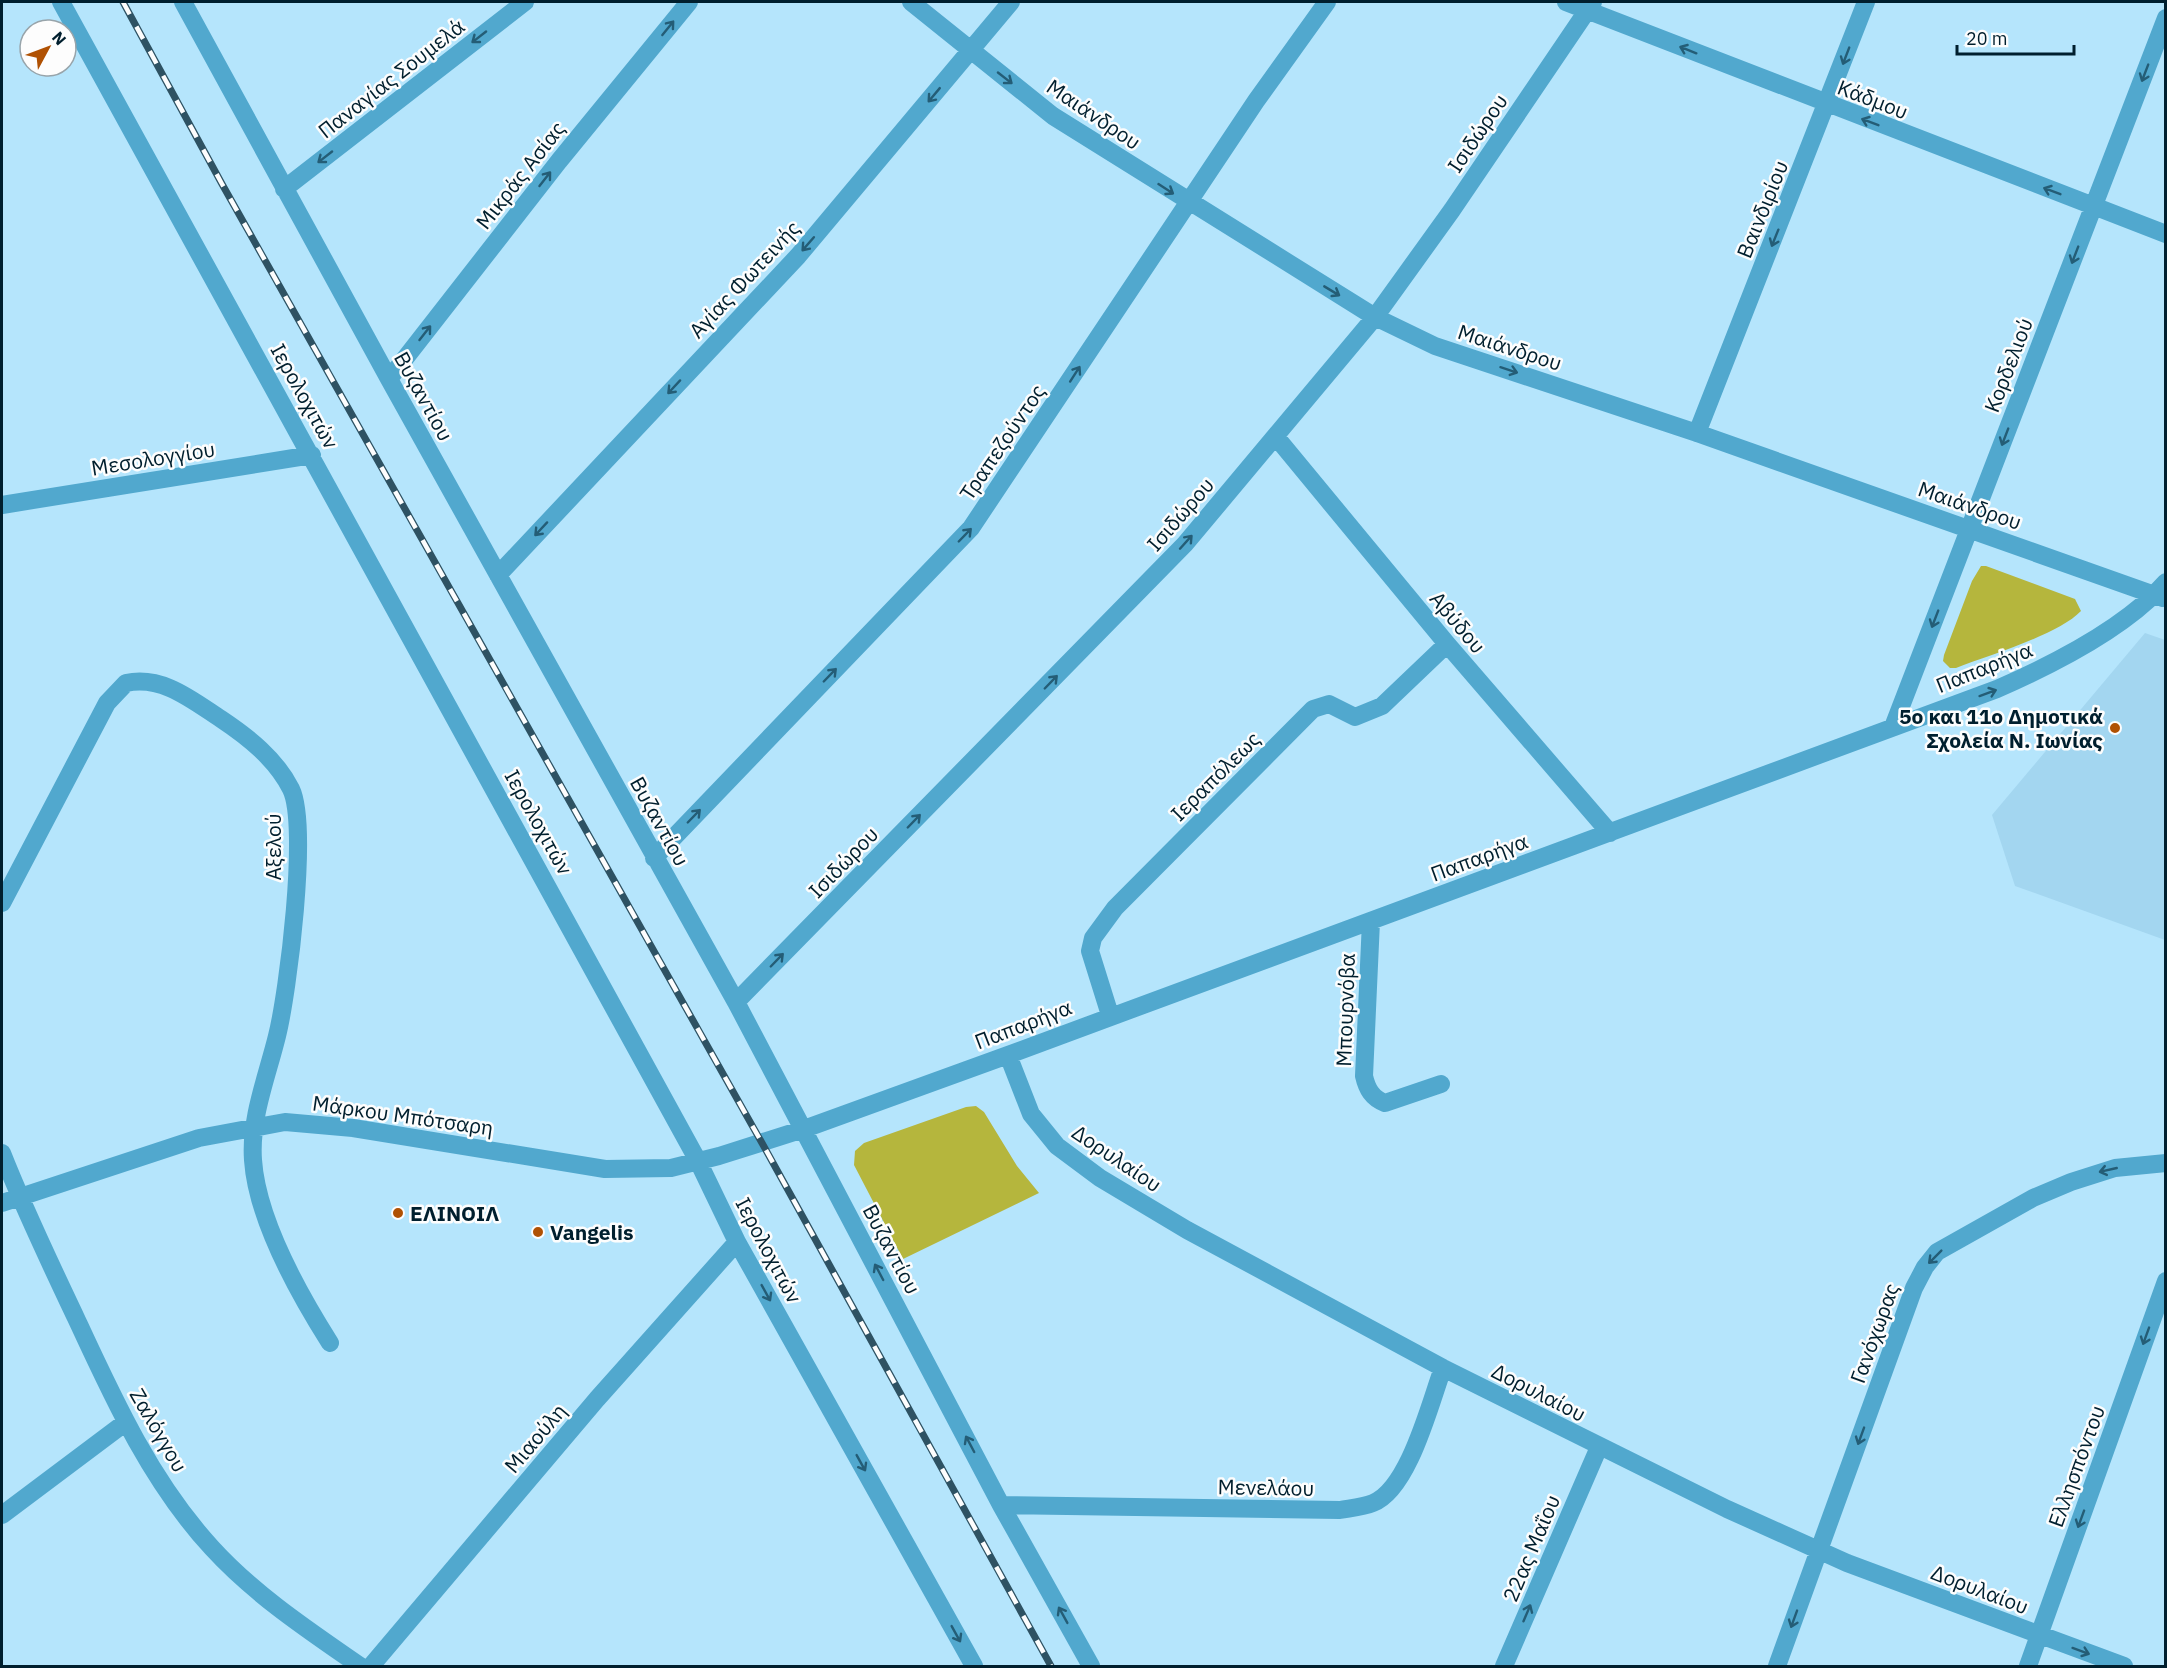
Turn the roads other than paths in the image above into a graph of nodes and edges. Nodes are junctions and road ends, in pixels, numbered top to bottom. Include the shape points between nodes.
1 (61, 2) edge
2 (183, 2) edge
3 (525, 2) edge
4 (689, 2) edge
5 (911, 2) edge
6 (1011, 2) edge
7 (1327, 2) edge
8 (1566, 2) edge
9 (1866, 2) edge
10 (1590, 6) edge
11 (2166, 18) edge
12 (970, 51) junction
13 (1827, 105) junction
14 (284, 189) junction
15 (1188, 203) junction
16 (2093, 207) junction
17 (2166, 234) edge
18 (1375, 317) junction
19 (389, 379) junction
20 (1697, 433) junction
21 (1276, 437) junction
22 (312, 455) junction
23 (2, 505) edge
24 (1969, 529) junction
25 (498, 575) junction
26 (2162, 592) edge
27 (1447, 644) junction
28 (1893, 727) junction
29 (1610, 833) junction
30 (654, 858) junction
31 (2, 903) edge
32 (1371, 921) junction
33 (736, 1002) junction
34 (1110, 1015) junction
35 (1008, 1055) junction
36 (1441, 1084) dead end
37 (254, 1126) junction
38 (804, 1129) junction
39 (2, 1153) edge
40 (699, 1161) junction
41 (2166, 1163) edge
42 (19, 1197) junction
43 (2, 1203) edge
44 (737, 1242) junction
45 (2166, 1281) edge
46 (330, 1343) dead end
47 (1443, 1368) junction
48 (126, 1422) junction
49 (1599, 1447) junction
50 (1001, 1504) junction
51 (2, 1515) edge
52 (1819, 1551) junction
53 (2039, 1636) junction
54 (360, 1666) edge
55 (371, 1666) edge
56 (974, 1666) edge
57 (1091, 1666) edge
58 (1504, 1666) edge
59 (1777, 1666) edge
60 (2028, 1666) edge
61 (2124, 1666) edge

1 - 22 street, Ιερολοχιτών
2 - 14 street, Βυζαντίου
3 -> 14 street, Παναγίας Σουμελά
19 -> 4 street, Μικράς Ασίας
5 - 12 street, Μαιάνδρου
6 - 12 street, Αγίας Φωτεινής
7 - 15 street, Τραπεζούντος
8 - 10 street, Κάδμου
9 -> 13 street, Βαινδιρίου
13 -> 10 street, Κάδμου
10 - 18 street, Ισιδώρου
11 -> 16 street, Κορδελιού
12 -> 15 street, Μαιάνδρου via 1053,116
12 -> 25 street, Αγίας Φωτεινής via 798,256
16 -> 13 street, Κάδμου
13 -> 20 street, Βαινδιρίου
14 - 19 street, Βυζαντίου
15 -> 18 street, Μαιάνδρου
30 -> 15 street, Τραπεζούντος via 971,528
16 - 17 street, Κάδμου
16 -> 24 street, Κορδελιού
18 -> 20 street, Μαιάνδρου via 1435,346
18 - 21 street, Ισιδώρου
19 - 25 street, Βυζαντίου
20 - 24 street, Μαιάνδρου
21 - 27 street, Αβύδου
33 -> 21 street, Ισιδώρου via 1145,586
22 - 23 street, Μεσολογγίου
22 - 40 street, Ιερολοχιτών
24 - 26 street, Μαιάνδρου
24 -> 28 street, Κορδελιού
25 - 30 street, Βυζαντίου
28 -> 26 street, Παπαρήγα via 1997,689 2068,655
27 - 29 street, Αβύδου
27 - 34 street, Ιεραπόλεως via 1375,711 1355,717 1329,704 1313,709 1115,908 1093,938 1090,951
28 - 29 street, Παπαρήγα
29 - 32 street, Παπαρήγα
30 - 33 street, Βυζαντίου
31 - 37 street, Αξελού via 107,703 126,683 148,682 175,690 256,745 292,790 298,822 287,986
32 - 34 street, Παπαρήγα
32 - 36 street, Μπουρνόβα via 1366,1086 1384,1103
33 - 38 street, Βυζαντίου
34 - 35 street, Παπαρήγα
35 - 38 street, Παπαρήγα
35 - 47 street, Δορυλαίου via 1041,1130 1100,1178 1187,1230
37 - 40 street, Μάρκου Μπότσαρη via 285,1122 325,1124 605,1169 651,1170
37 - 42 street, Μάρκου Μπότσαρη via 199,1138
37 - 46 street, Αξελού via 253,1161 269,1223 304,1302
38 - 40 street, Μάρκου Μπότσαρη
50 -> 38 street, Βυζαντίου
39 - 42 street, Ζαλόγγου
40 - 44 street, Ιερολοχιτών
41 -> 52 street, Γανόχωρας via 2115,1168 2071,1182 2033,1198 1937,1252 1914,1288
42 - 43 street, Μάρκου Μπότσαρη
42 - 48 street, Ζαλόγγου
44 - 55 street, Μιαούλη via 597,1399
44 -> 56 street, Ιερολοχιτών
45 -> 53 street, Ελλησπόντου
47 - 49 street, Δορυλαίου
47 - 50 street, Μενελάου via 1409,1460 1395,1487 1374,1503 1340,1510
48 - 51 street
48 - 54 street, Ζαλόγγου via 174,1499 211,1547 265,1597
49 - 52 street, Δορυλαίου
58 -> 49 street, 22ας Μαΐου
57 -> 50 street, Βυζαντίου
52 - 53 street, Δορυλαίου
52 -> 59 street, Γανόχωρας
53 - 60 street, Ελλησπόντου
53 -> 61 street, Δορυλαίου

